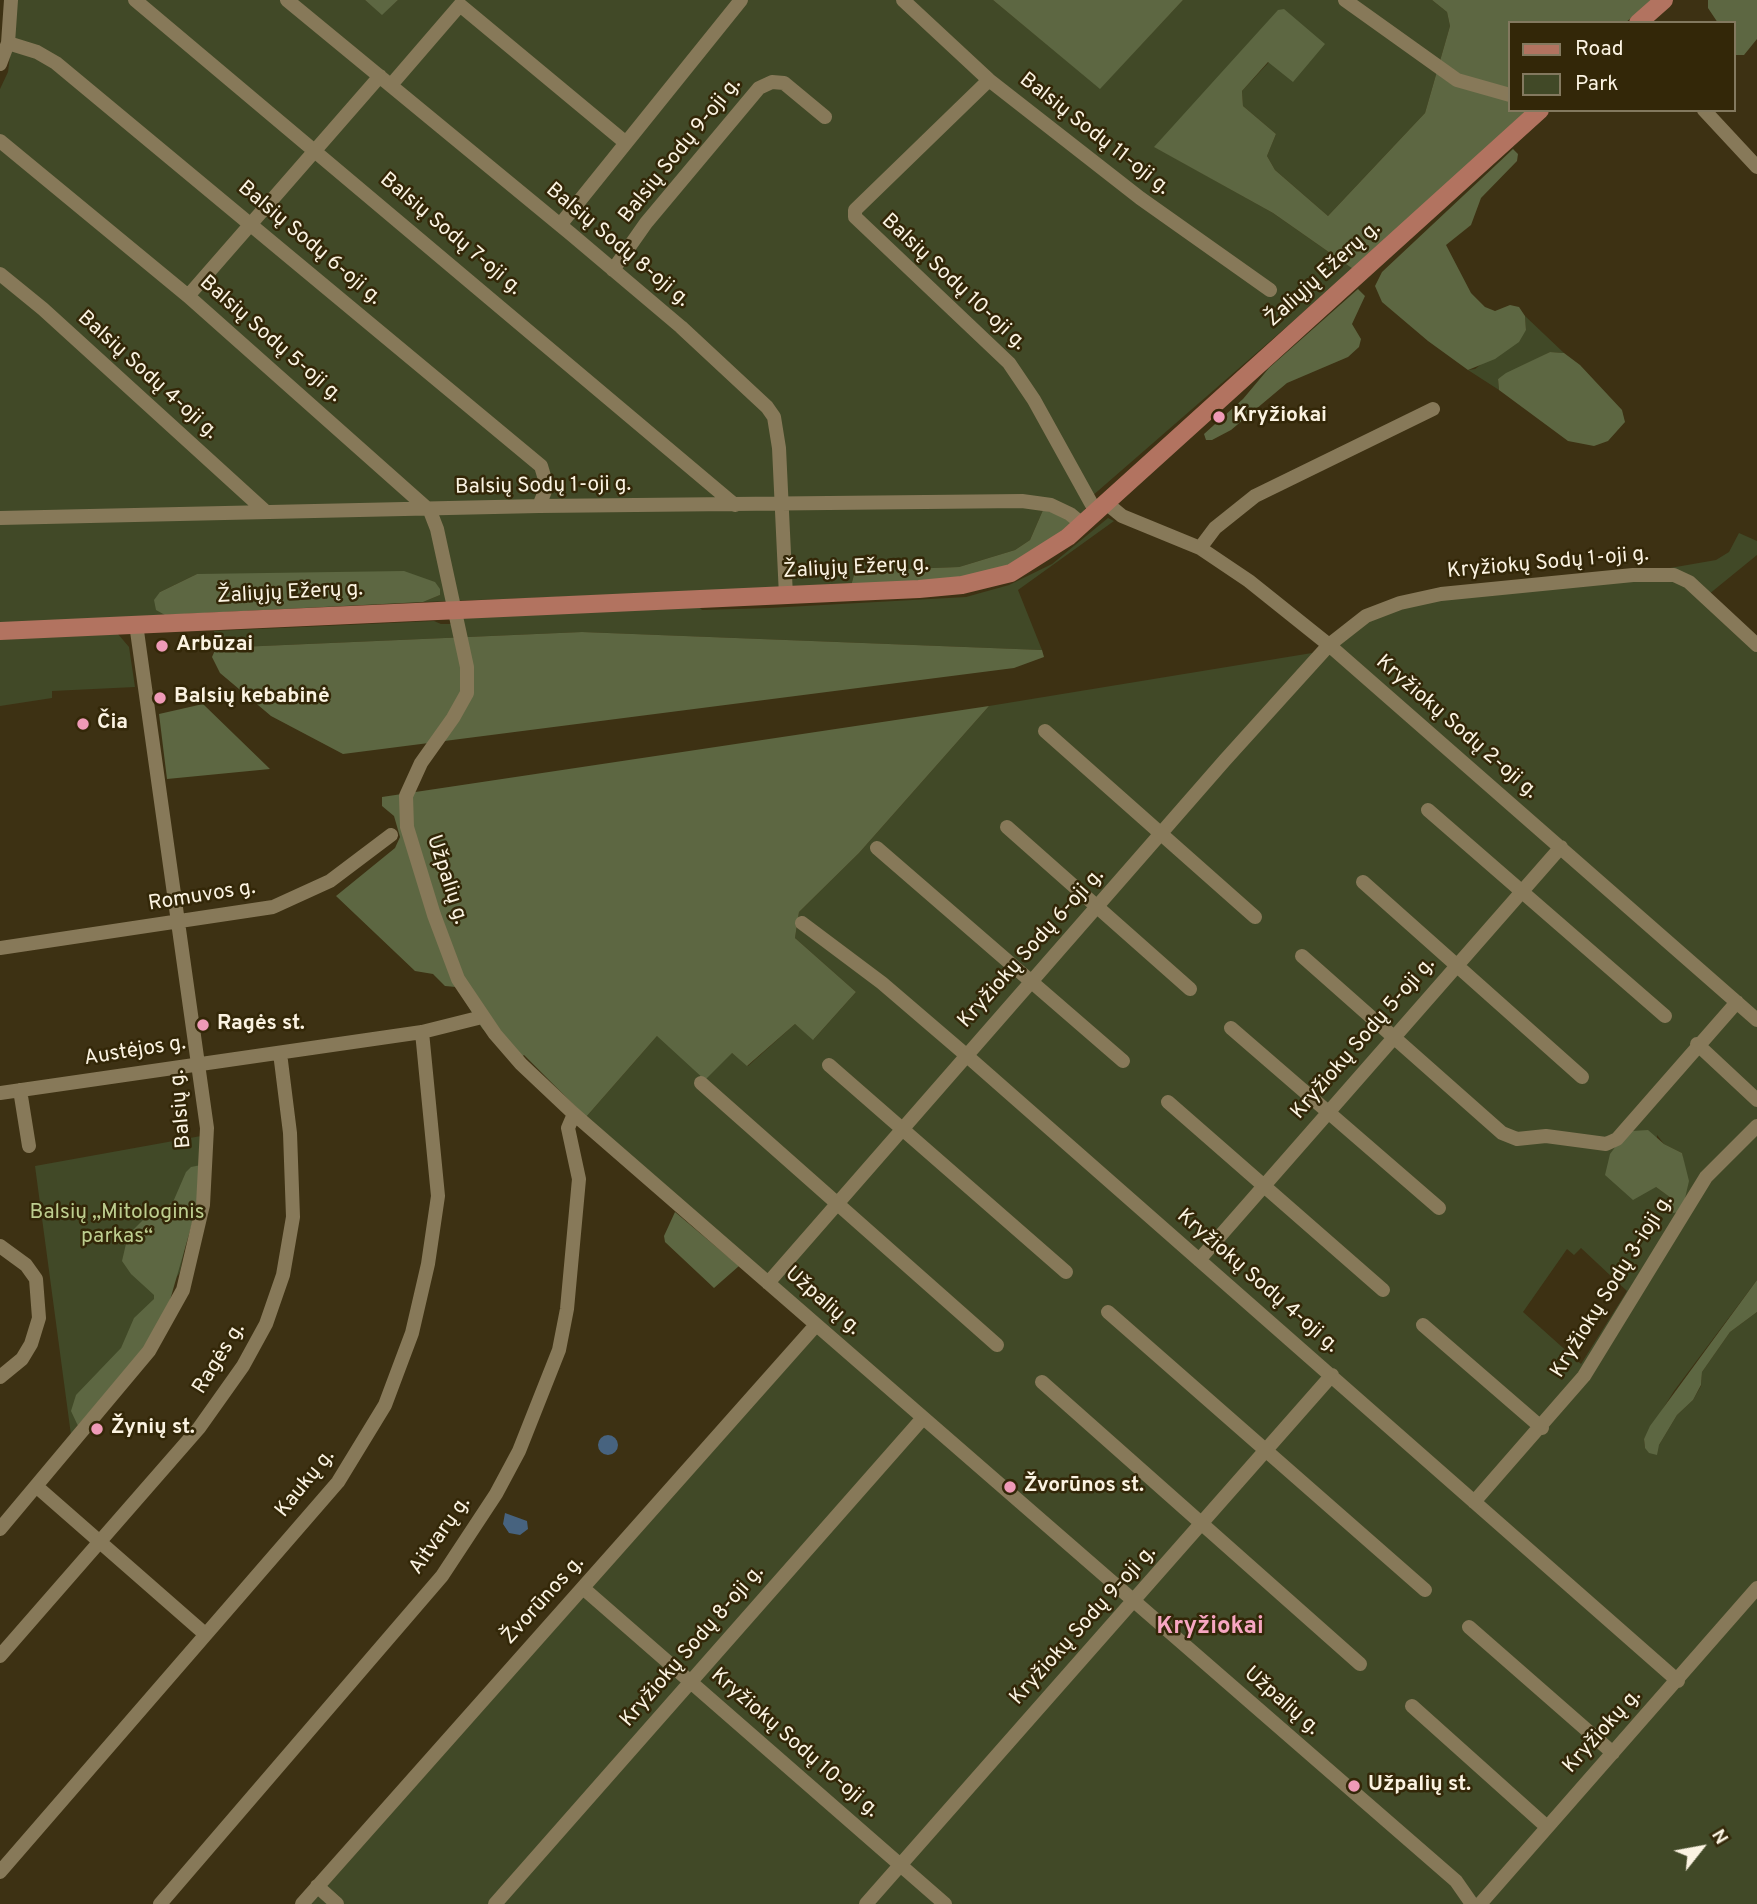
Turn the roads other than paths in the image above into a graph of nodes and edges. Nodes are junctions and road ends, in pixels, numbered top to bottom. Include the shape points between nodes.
1 (11, 0) edge
2 (135, 0) edge
3 (287, 0) edge
4 (741, 0) edge
5 (903, 0) edge
6 (1345, 0) edge
7 (1664, 0) edge
8 (462, 3) edge
9 (1640, 21) edge
10 (8, 43) junction
11 (0, 64) edge
12 (386, 80) junction
13 (989, 80) junction
14 (1508, 94) edge
15 (1536, 112) edge
16 (1706, 112) edge
17 (825, 117) dead end
18 (0, 141) edge
19 (626, 143) junction
20 (316, 149) junction
21 (1757, 167) edge
22 (252, 224) junction
23 (560, 225) junction
24 (614, 270) junction
25 (0, 274) edge
26 (1270, 290) dead end
27 (188, 296) junction
28 (1433, 409) dead end
29 (735, 505) junction
30 (784, 505) junction
31 (538, 506) junction
32 (1100, 507) junction
33 (265, 511) junction
34 (429, 511) junction
35 (0, 518) edge
36 (1082, 524) junction
37 (1200, 548) junction
38 (786, 596) junction
39 (453, 610) junction
40 (136, 624) junction
41 (0, 631) edge
42 (1329, 645) junction
43 (1757, 645) edge
44 (1045, 731) dead end
45 (1428, 810) dead end
46 (1007, 827) dead end
47 (1162, 834) junction
48 (391, 835) dead end
49 (1561, 847) junction
50 (877, 848) dead end
51 (1363, 882) dead end
52 (1521, 892) junction
53 (1096, 908) junction
54 (1255, 917) dead end
55 (178, 923) junction
56 (802, 923) dead end
57 (0, 942) edge
58 (0, 947) edge
59 (1302, 956) dead end
60 (1457, 965) junction
61 (1033, 983) junction
62 (1190, 989) dead end
63 (1737, 1002) junction
64 (1665, 1016) dead end
65 (482, 1017) junction
66 (1757, 1020) edge
67 (1231, 1028) dead end
68 (422, 1032) junction
69 (1394, 1038) junction
70 (1697, 1044) junction
71 (280, 1053) junction
72 (965, 1055) junction
73 (1123, 1061) dead end
74 (199, 1063) junction
75 (829, 1065) dead end
76 (1582, 1076) dead end
77 (701, 1083) dead end
78 (20, 1090) junction
79 (0, 1093) edge
80 (1757, 1100) edge
81 (1168, 1102) dead end
82 (1328, 1112) junction
83 (574, 1114) junction
84 (1757, 1126) edge
85 (902, 1130) junction
86 (29, 1146) dead end
87 (1263, 1186) junction
88 (837, 1203) junction
89 (1439, 1208) dead end
90 (0, 1246) edge
91 (1199, 1259) junction
92 (1066, 1272) dead end
93 (768, 1283) junction
94 (1383, 1290) dead end
95 (1108, 1311) dead end
96 (816, 1325) junction
97 (1423, 1325) dead end
98 (997, 1345) dead end
99 (1332, 1375) junction
100 (0, 1377) edge
101 (1042, 1382) dead end
102 (923, 1418) junction
103 (1542, 1428) junction
104 (1266, 1450) junction
105 (36, 1486) junction
106 (1474, 1502) junction
107 (1201, 1525) junction
108 (0, 1529) edge
109 (98, 1543) junction
110 (583, 1588) junction
111 (1757, 1588) edge
112 (1424, 1590) dead end
113 (1134, 1602) junction
114 (1469, 1627) dead end
115 (205, 1634) junction
116 (0, 1656) edge
117 (1360, 1664) dead end
118 (1678, 1681) junction
119 (690, 1682) junction
120 (1412, 1706) dead end
121 (1613, 1754) junction
122 (1547, 1827) junction
123 (901, 1865) junction
124 (0, 1872) edge
125 (317, 1886) junction
126 (160, 1904) edge
127 (302, 1904) edge
128 (337, 1904) edge
129 (495, 1904) edge
130 (866, 1904) edge
131 (945, 1904) edge
132 (1472, 1904) edge
133 (1480, 1904) edge

1 - 10 street
2 - 20 street, Balsių Sodų 7-oji g.
3 - 12 street, Balsių Sodų 8-oji g.
4 - 19 street
5 - 13 street, Balsių Sodų 11-oji g.
6 - 14 street via 1457,80
7 - 9 main road
8 - 12 street
8 - 19 street
10 - 11 street
10 - 22 street, Balsių Sodų 6-oji g. via 56,62
12 - 20 street
12 - 23 street, Balsių Sodų 8-oji g.
13 - 26 street, Balsių Sodų 11-oji g. via 1140,198
13 - 32 street, Balsių Sodų 10-oji g. via 855,210 855,217 1009,363
15 - 32 main road, Žaliųjų Ežerų g.
16 - 21 street
17 - 24 street, Balsių Sodų 9-oji g. via 784,83 759,88 646,223
18 - 27 street, Balsių Sodų 5-oji g.
19 - 23 street
20 - 22 street
20 - 29 street, Balsių Sodų 7-oji g.
22 - 27 street
22 - 31 street, Balsių Sodų 6-oji g. via 541,466 547,480
23 - 24 street, Balsių Sodų 8-oji g.
24 - 30 street, Balsių Sodų 8-oji g. via 771,411
25 - 33 street, Balsių Sodų 4-oji g.
27 - 34 street, Balsių Sodų 5-oji g.
28 - 37 street via 1255,496 1215,528
29 - 30 street, Balsių Sodų 1-oji g.
29 - 31 street, Balsių Sodų 1-oji g.
30 - 36 street, Balsių Sodų 1-oji g. via 1023,501 1051,505
30 - 38 street, Balsių Sodų 8-oji g.
31 - 34 street, Balsių Sodų 1-oji g.
32 - 36 main road, Žaliųjų Ežerų g.
32 - 37 street, Kryžiokų Sodų 2-oji g.
33 - 34 street, Balsių Sodų 1-oji g.
33 - 35 street, Balsių Sodų 1-oji g.
34 - 39 street, Balsių Sodų 5-oji g. via 437,529
36 - 38 main road, Žaliųjų Ežerų g. via 1029,564 989,580
37 - 42 street, Kryžiokų Sodų 2-oji g. via 1250,581
38 - 39 main road, Žaliųjų Ežerų g.
39 - 40 main road, Žaliųjų Ežerų g.
39 - 65 street, Užpalių g. via 467,667 467,692 421,763 406,796 407,827 445,947
40 - 41 main road, Žaliųjų Ežerų g.
40 - 55 street, Balsių g.
42 - 43 street, Kryžiokų Sodų 1-oji g. via 1384,608 1441,594 1674,575 1689,582
42 - 47 street, Kryžiokų Sodų 6-oji g.
42 - 49 street, Kryžiokų Sodų 2-oji g.
44 - 47 street
45 - 52 street
46 - 53 street
47 - 53 street, Kryžiokų Sodų 6-oji g.
47 - 54 street
48 - 55 street, Romuvos g. via 330,881 290,902
49 - 52 street, Kryžiokų Sodų 5-oji g.
49 - 63 street, Kryžiokų Sodų 2-oji g.
50 - 61 street
51 - 60 street
52 - 60 street, Kryžiokų Sodų 5-oji g.
52 - 64 street
53 - 61 street, Kryžiokų Sodų 6-oji g.
53 - 62 street
55 - 58 street, Romuvos g.
55 - 74 street, Balsių g.
56 - 72 street, Kryžiokų Sodų 4-oji g. via 882,983
57 - 58 street
59 - 69 street
60 - 69 street, Kryžiokų Sodų 5-oji g.
60 - 76 street
61 - 72 street, Kryžiokų Sodų 6-oji g.
61 - 73 street
63 - 66 street, Kryžiokų Sodų 2-oji g.
63 - 70 street
65 - 68 street, Austėjos g.
65 - 83 street, Užpalių g. via 521,1064
67 - 82 street
68 - 71 street, Austėjos g.
68 - 115 street, Kaukų g. via 438,1196 428,1264 398,1373 369,1435 338,1482
69 - 70 street via 1509,1137 1546,1136 1606,1144 1617,1139
69 - 82 street, Kryžiokų Sodų 5-oji g.
70 - 80 street
71 - 74 street, Austėjos g.
71 - 109 street, Ragės g. via 290,1133 293,1217 274,1303 255,1346 205,1419
72 - 85 street, Kryžiokų Sodų 6-oji g.
72 - 91 street, Kryžiokų Sodų 4-oji g.
74 - 78 street, Austėjos g.
74 - 105 street, Balsių g. via 207,1128 206,1177 198,1234 183,1290 132,1373
75 - 85 street
77 - 88 street
78 - 79 street, Austėjos g.
78 - 86 street
81 - 87 street
82 - 87 street, Kryžiokų Sodų 5-oji g.
82 - 89 street
83 - 93 street, Užpalių g.
83 - 126 street, Aitvarų g. via 568,1128 579,1179 567,1309 559,1350 519,1451 442,1576
84 - 103 street, Kryžiokų Sodų 3-ioji g. via 1714,1166 1603,1348
85 - 88 street, Kryžiokų Sodų 6-oji g.
85 - 92 street
87 - 91 street, Kryžiokų Sodų 5-oji g.
87 - 94 street
88 - 93 street, Kryžiokų Sodų 6-oji g.
88 - 98 street
90 - 100 street via 26,1265 36,1279 39,1318 32,1344
91 - 99 street, Kryžiokų Sodų 4-oji g.
93 - 96 street, Užpalių g.
95 - 104 street
96 - 102 street, Užpalių g.
96 - 110 street, Žvorūnos g.
97 - 103 street
99 - 104 street, Kryžiokų Sodų 9-oji g.
99 - 106 street, Kryžiokų Sodų 4-oji g.
101 - 107 street
102 - 113 street, Užpalių g.
102 - 119 street, Kryžiokų Sodų 8-oji g.
103 - 106 street, Kryžiokų Sodų 3-ioji g.
104 - 107 street, Kryžiokų Sodų 9-oji g.
104 - 112 street
105 - 108 street, Balsių g.
105 - 109 street
106 - 118 street, Kryžiokų Sodų 4-oji g.
107 - 113 street, Kryžiokų Sodų 9-oji g.
107 - 117 street
109 - 115 street
109 - 116 street, Ragės g.
110 - 119 street, Kryžiokų Sodų 10-oji g.
110 - 125 street, Žvorūnos g.
111 - 118 street, Kryžiokų g.
113 - 123 street, Kryžiokų Sodų 9-oji g.
113 - 132 street, Užpalių g. via 1456,1881
114 - 121 street
115 - 124 street, Kaukų g.
118 - 121 street, Kryžiokų g.
119 - 123 street, Kryžiokų Sodų 10-oji g.
119 - 129 street, Kryžiokų Sodų 8-oji g.
120 - 122 street
121 - 122 street, Kryžiokų g.
122 - 133 street, Kryžiokų g.
123 - 130 street, Kryžiokų Sodų 9-oji g.
123 - 131 street, Kryžiokų Sodų 10-oji g.
125 - 127 street, Žvorūnos g.
125 - 128 street

